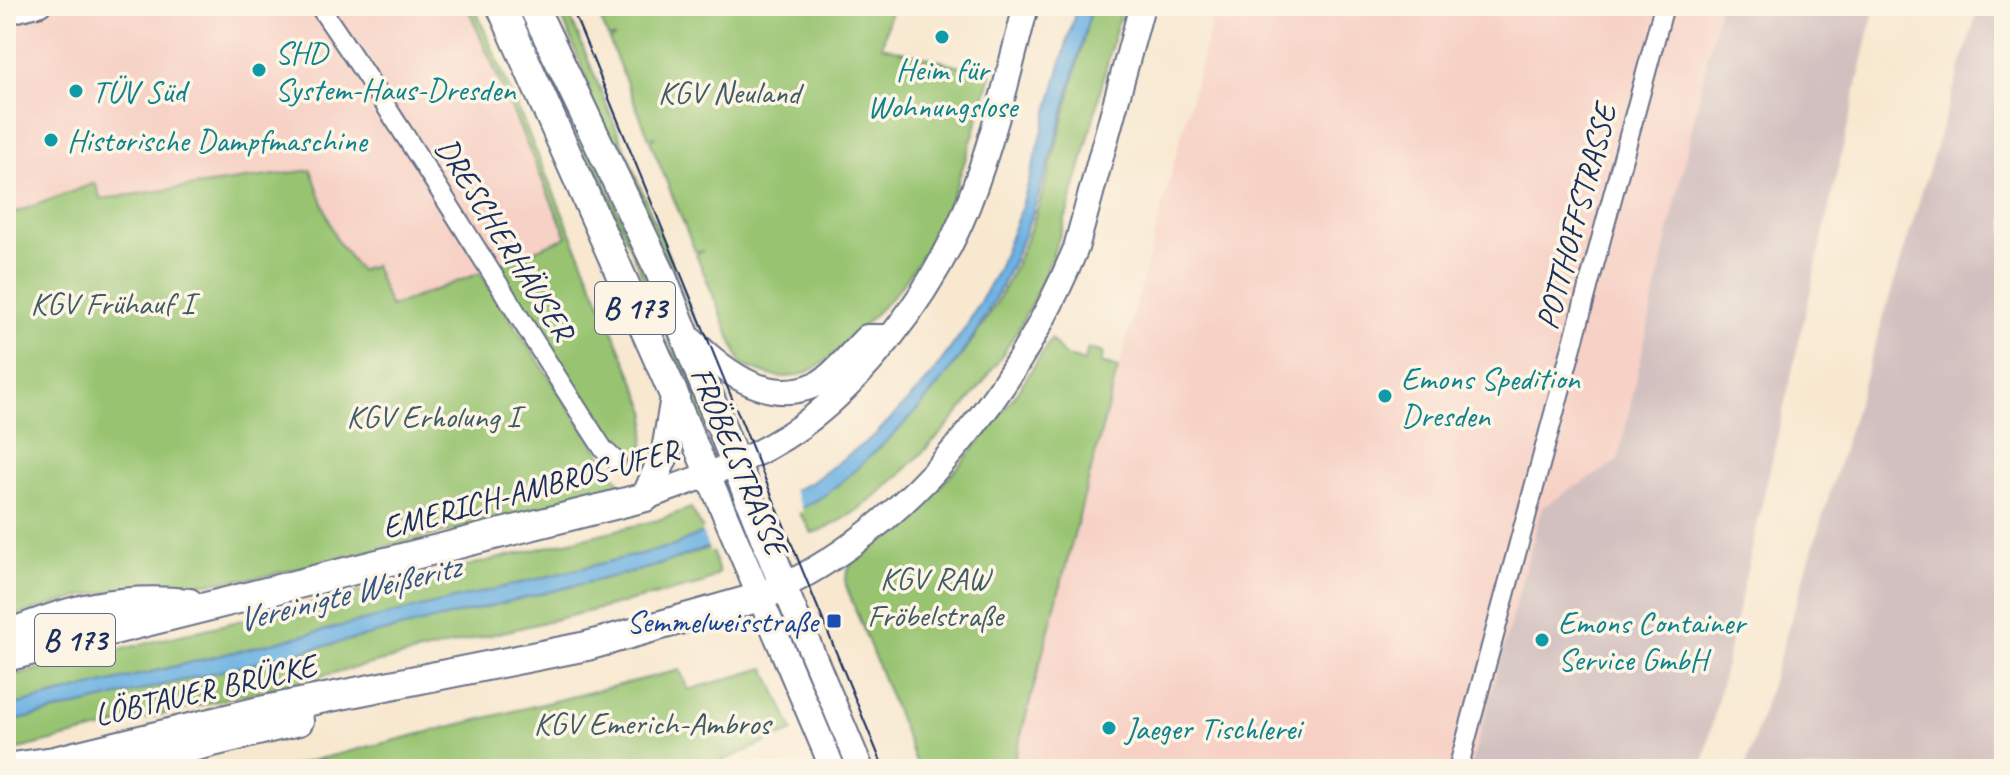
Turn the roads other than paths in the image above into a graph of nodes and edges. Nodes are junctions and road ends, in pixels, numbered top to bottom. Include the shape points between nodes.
1 (41, 6) edge
2 (319, 6) edge
3 (494, 6) edge
4 (533, 6) edge
5 (553, 6) edge
6 (1026, 6) edge
7 (1142, 6) edge
8 (1664, 6) edge
9 (6, 15) edge
10 (505, 18) edge
11 (577, 99) junction
12 (684, 332) junction
13 (889, 337) junction
14 (675, 397) junction
15 (616, 461) dead end
16 (727, 478) junction
17 (646, 497) junction
18 (772, 592) junction
19 (213, 605) junction
20 (6, 635) edge
21 (6, 657) edge
22 (420, 679) junction
23 (6, 768) edge
24 (102, 769) edge
25 (833, 769) edge
26 (861, 769) edge
27 (1458, 769) edge

1 - 9 street
2 - 15 street, DRESCHERHÄUSER via 604,450
3 - 10 main road, FRÖBELSTRASSE
4 - 11 main road, FRÖBELSTRASSE / B 173
5 - 11 main road via 573,60
6 - 13 main road, EMERICH-AMBROS-UFER via 968,205 948,247
7 - 18 main road via 1076,248 1022,356 945,463 869,532
8 - 27 street, POTTHOFFSTRASSE
10 - 14 main road, FRÖBELSTRASSE / B 173
11 - 12 main road, FRÖBELSTRASSE / B 173
12 - 13 main road via 734,375 764,388 785,390 819,383 867,337
12 - 16 main road, FRÖBELSTRASSE / B 173
13 - 16 main road, EMERICH-AMBROS-UFER via 858,375 808,421
14 - 16 main road, FRÖBELSTRASSE
14 - 17 main road via 666,451
16 - 17 main road, EMERICH-AMBROS-UFER
16 - 18 main road, FRÖBELSTRASSE / B 173
17 - 19 main road, EMERICH-AMBROS-UFER / B 173
18 - 22 main road via 587,646
18 - 25 main road, FRÖBELSTRASSE
18 - 26 main road, FRÖBELSTRASSE
19 - 20 main road via 160,601 89,606
19 - 21 main road, B 173
22 - 23 main road, LÖBTAUER BRÜCKE
22 - 24 main road via 357,709

